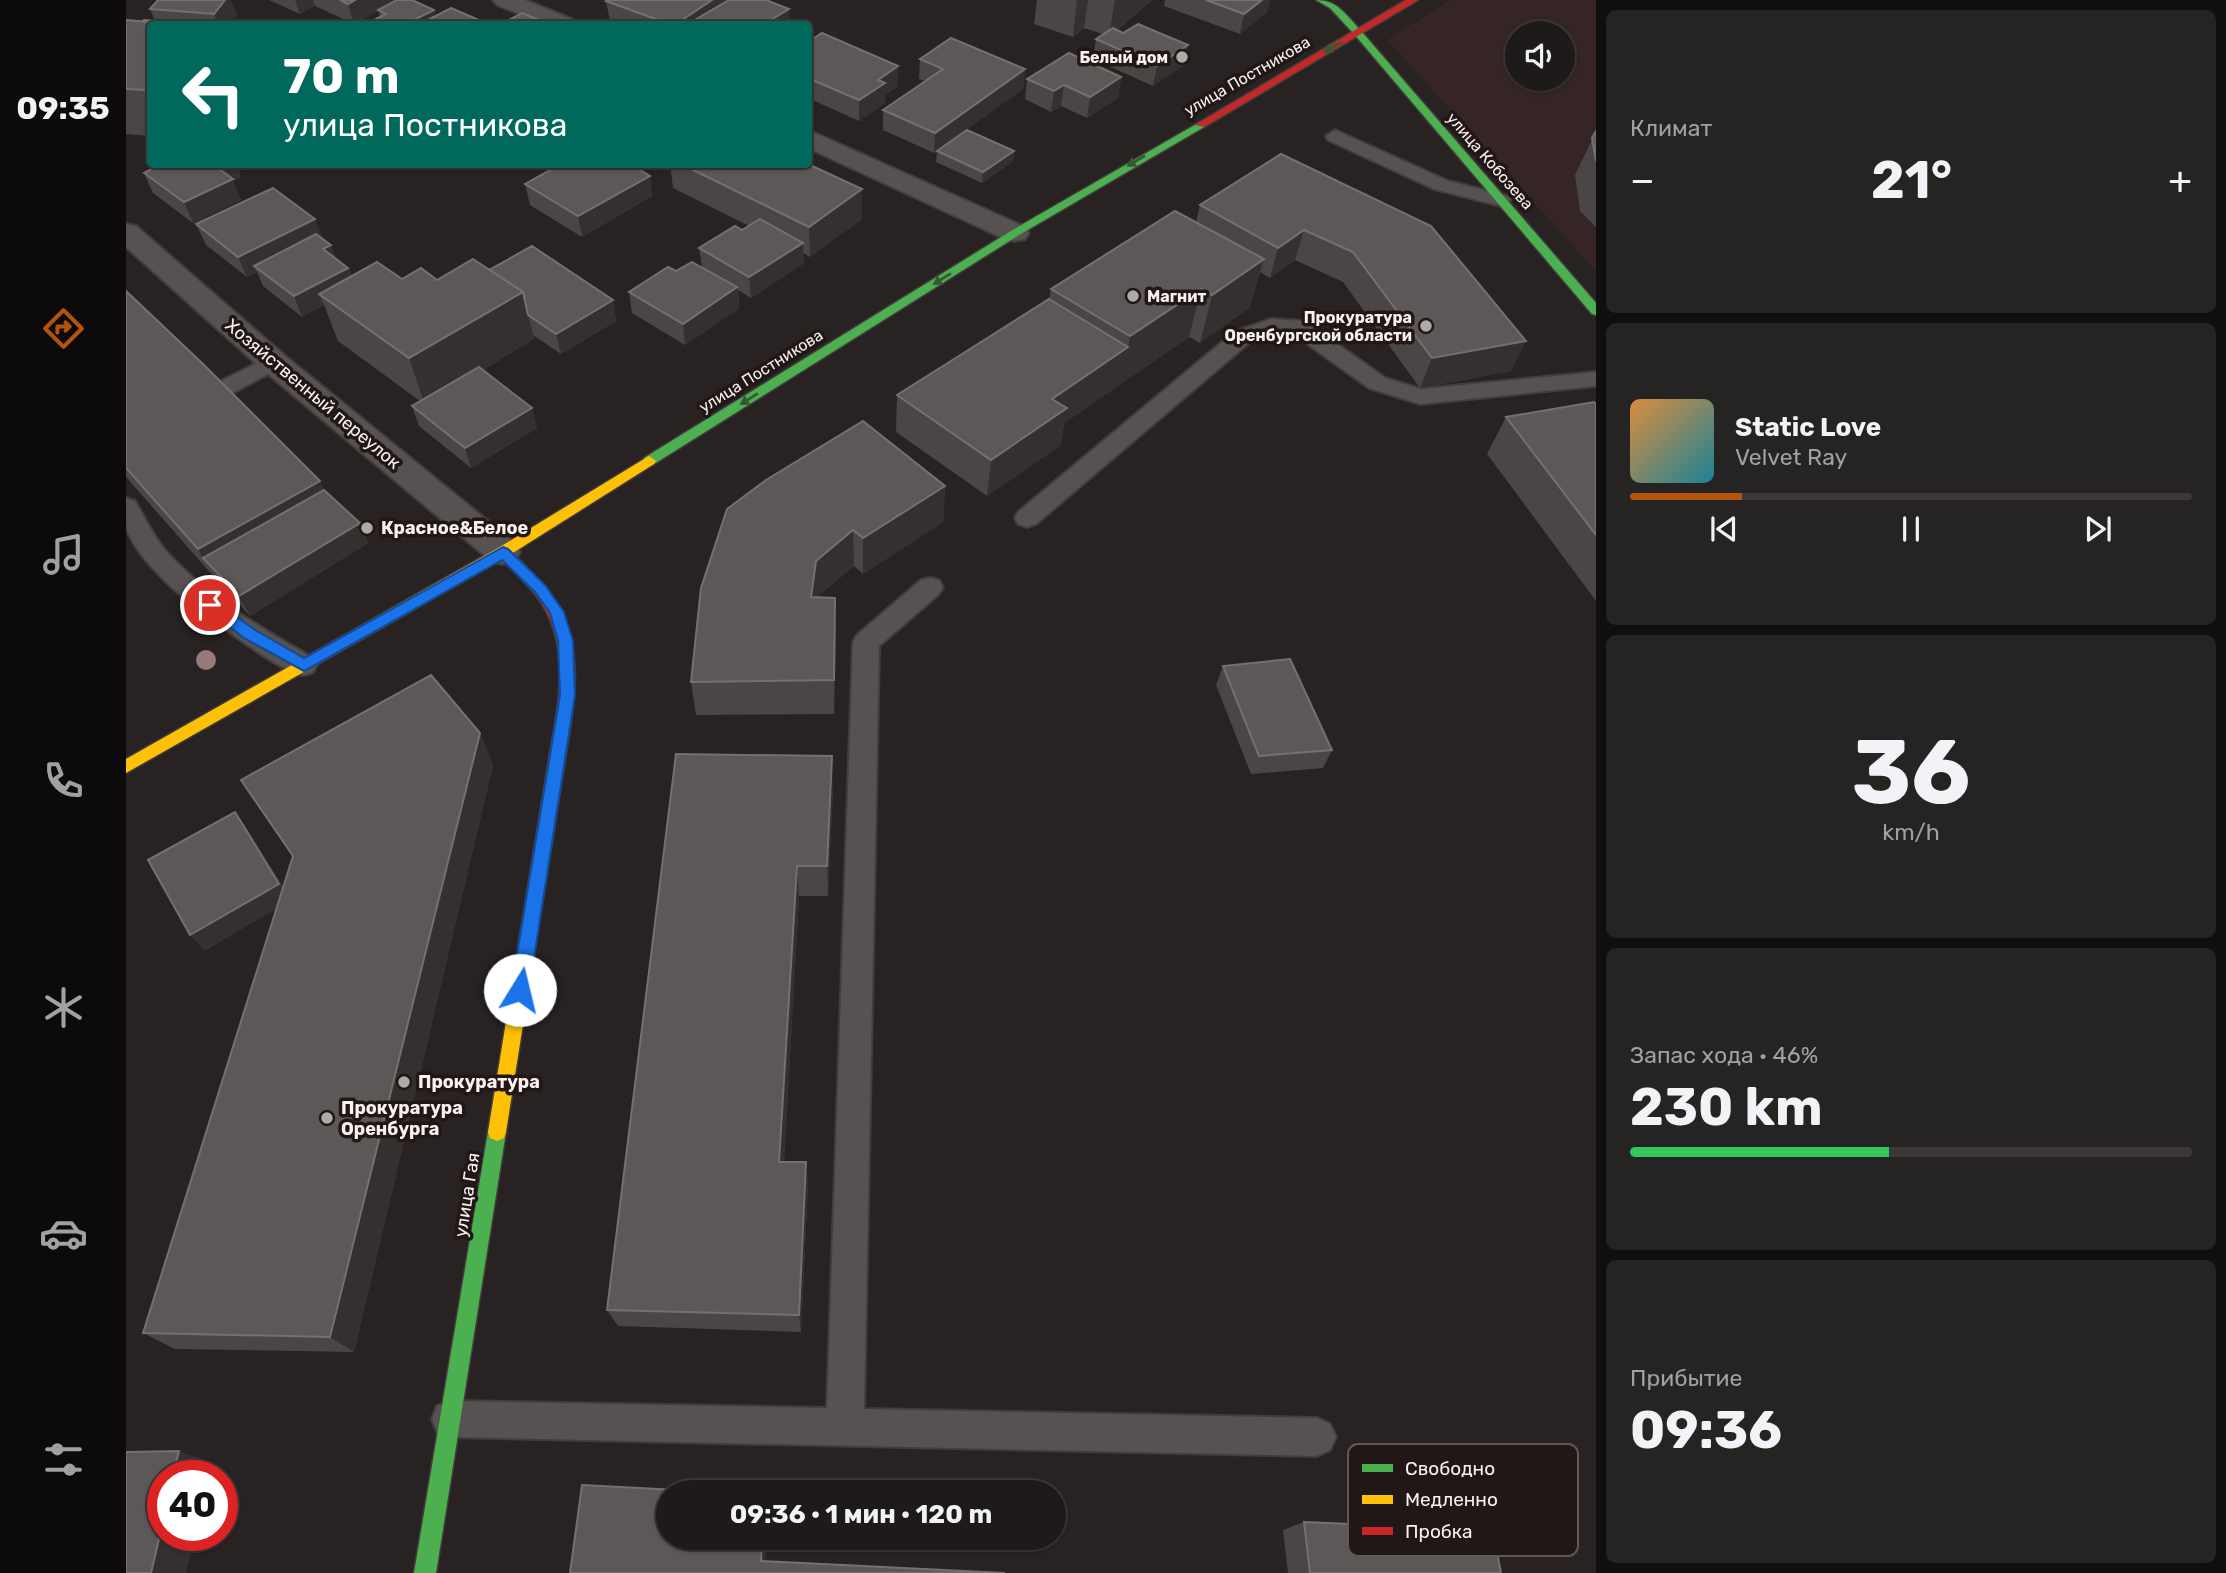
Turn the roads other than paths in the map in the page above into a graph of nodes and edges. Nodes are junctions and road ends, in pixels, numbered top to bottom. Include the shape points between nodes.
1 (505, 0) edge
2 (1321, 0) edge
3 (1413, 0) edge
4 (566, 18) edge
5 (1358, 33) junction
6 (1335, 136) dead end
7 (812, 140) edge
8 (1502, 200) junction
9 (126, 232) edge
10 (1015, 233) junction
11 (1596, 311) edge
12 (273, 362) junction
13 (1596, 379) edge
14 (217, 392) edge
15 (126, 507) edge
16 (1027, 518) dead end
17 (503, 552) junction
18 (930, 587) dead end
19 (304, 665) junction
20 (126, 767) edge
21 (450, 1419) junction
22 (845, 1427) junction
23 (1317, 1437) dead end
24 (425, 1573) edge

1 - 4 street
2 - 5 main road, улица Кобозева via 1333,6
3 - 5 main road, улица Постникова
5 - 8 main road, улица Кобозева
5 -> 10 main road, улица Постникова
6 - 8 lane via 1441,185
7 - 10 street
8 - 11 main road, улица Кобозева
9 - 12 street, Хозяйственный переулок
10 -> 17 main road, улица Постникова
12 - 14 lane
12 - 17 street, Хозяйственный переулок
13 - 16 lane via 1420,397 1377,383 1297,326 1271,326 1242,337
15 - 19 lane via 156,556 210,605
17 - 19 main road, улица Постникова
17 - 21 main road, улица Гая via 540,588 556,612 565,641 568,695
18 - 22 lane via 866,642
19 - 20 main road, улица Постникова
21 - 22 lane
21 - 24 main road, улица Гая
22 - 23 lane

